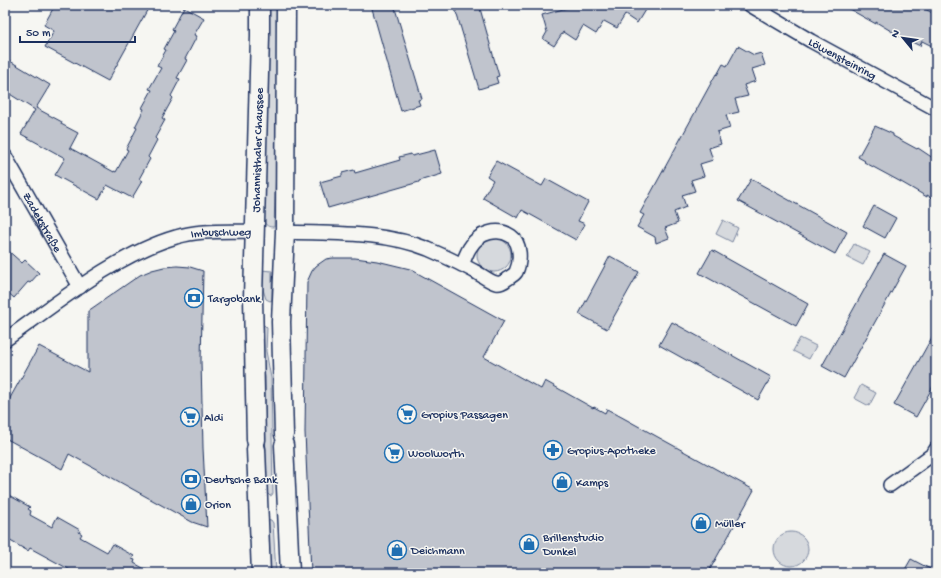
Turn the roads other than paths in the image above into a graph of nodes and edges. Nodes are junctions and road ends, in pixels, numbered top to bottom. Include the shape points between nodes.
1 (260, 5) edge
2 (286, 5) edge
3 (750, 5) edge
4 (936, 109) edge
5 (5, 156) edge
6 (255, 231) junction
7 (285, 232) junction
8 (462, 265) junction
9 (80, 287) junction
10 (5, 340) edge
11 (936, 449) edge
12 (890, 484) dead end
13 (260, 573) edge
14 (290, 573) edge

1 - 6 main road, Johannisthaler Chaussee
2 - 7 main road
3 - 4 street, Löwensteinring
5 - 9 street, Zadekstraße
6 - 7 main road, Imbuschweg
6 - 9 street, Imbuschweg via 207,232 177,236 140,251
6 - 13 main road, Johannisthaler Chaussee via 253,298
7 - 8 street, Imbuschweg via 384,237 428,249
7 - 14 main road via 281,322
8 - 8 street, Imbuschweg via 471,245 486,233 496,231 509,234 515,239 520,261 516,273 504,282 496,283
9 - 10 street, Imbuschweg
11 - 12 street via 933,454

